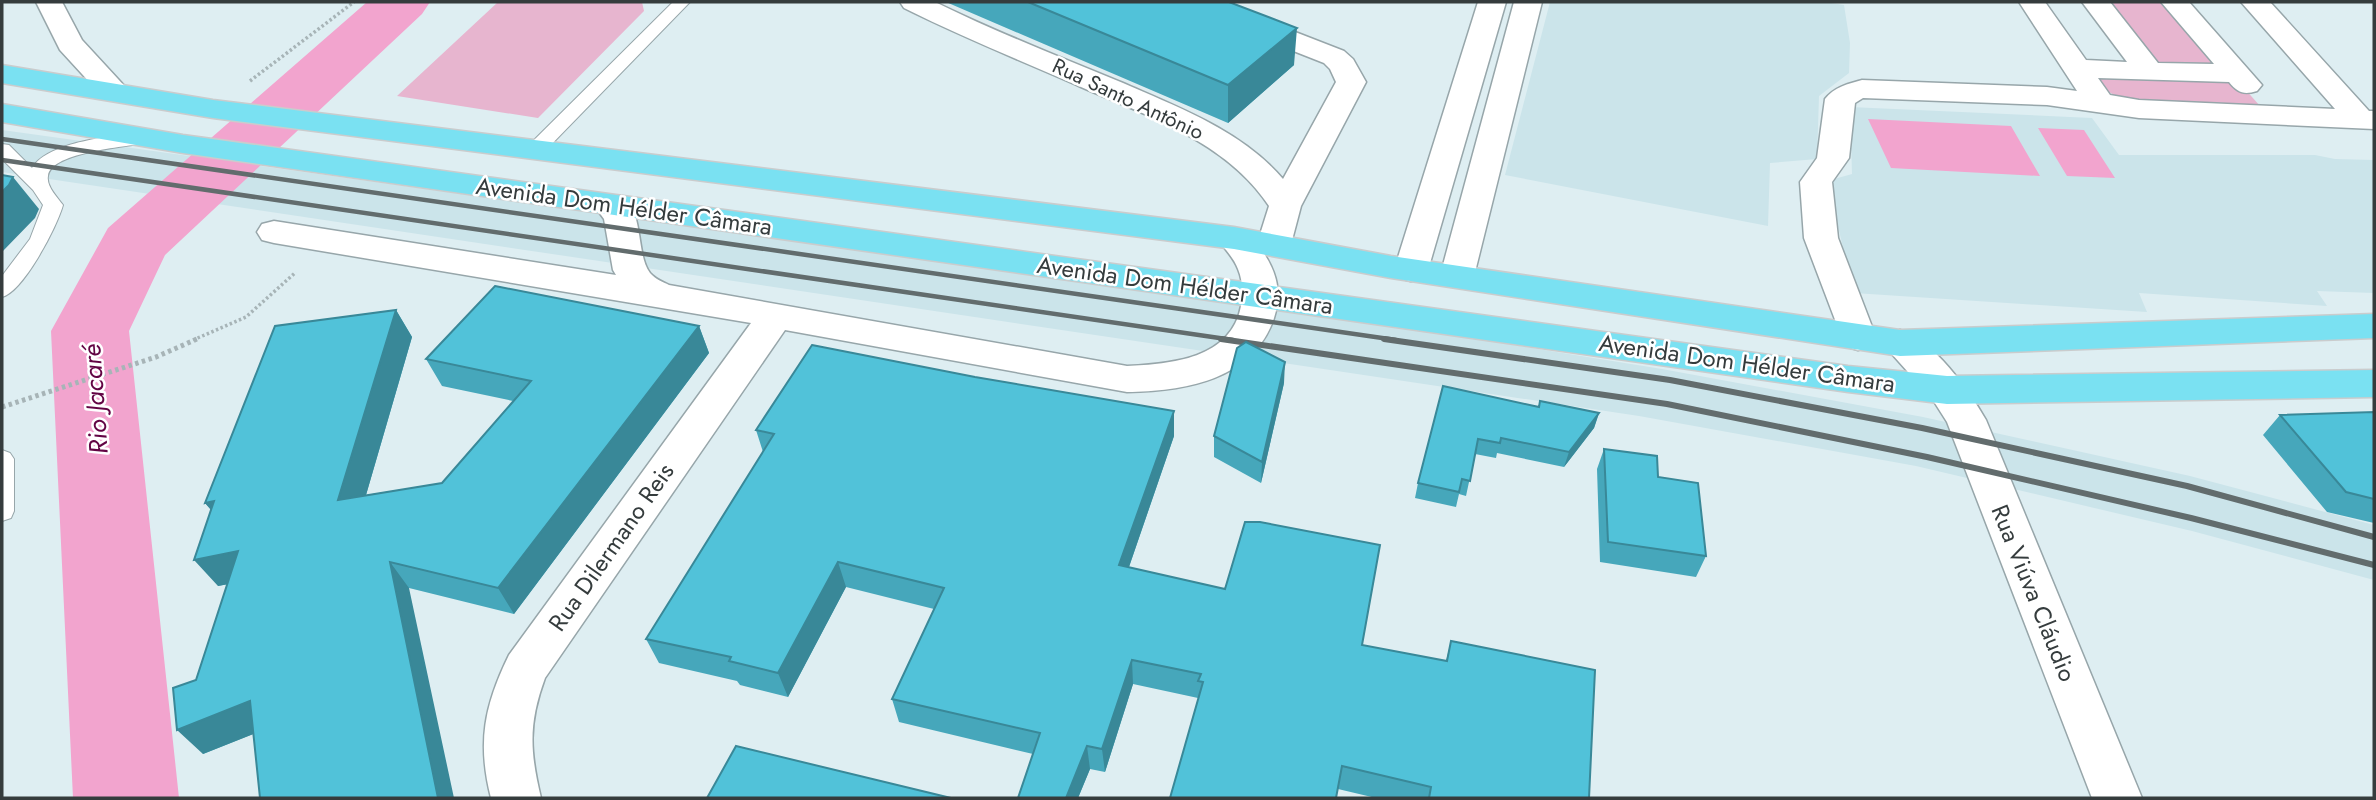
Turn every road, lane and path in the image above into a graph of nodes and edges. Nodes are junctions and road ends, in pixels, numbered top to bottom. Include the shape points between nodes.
1 (49, 2) edge
2 (354, 2) edge
3 (682, 2) edge
4 (914, 2) edge
5 (1194, 2) edge
6 (1492, 2) edge
7 (1528, 2) edge
8 (2032, 2) edge
9 (2096, 2) edge
10 (2175, 2) edge
11 (2255, 2) edge
12 (2079, 69) junction
13 (2149, 71) junction
14 (2, 74) edge
15 (2238, 74) junction
16 (115, 92) junction
17 (2100, 103) junction
18 (213, 109) junction
19 (2, 113) edge
20 (2274, 115) junction
21 (2368, 120) edge
22 (144, 138) junction
23 (2, 149) edge
24 (536, 149) junction
25 (40, 186) junction
26 (609, 204) junction
27 (1285, 206) junction
28 (274, 232) dead end
29 (1234, 239) junction
30 (330, 241) junction
31 (1273, 244) junction
32 (1410, 270) junction
33 (1457, 276) junction
34 (2, 290) edge
35 (1261, 294) junction
36 (661, 295) junction
37 (775, 317) junction
38 (2374, 326) edge
39 (1858, 337) junction
40 (1900, 343) junction
41 (2374, 384) edge
42 (1947, 390) junction
43 (2, 407) edge
44 (2, 458) edge
45 (2, 511) edge
46 (516, 798) edge
47 (2117, 798) edge

1 - 16 street via 70,44
2 - 18 path
3 - 24 lane
4 - 27 street, Rua Santo Antônio via 1188,123 1253,165 1274,186
5 - 27 street via 1334,57 1348,73 1351,82
6 - 32 street
7 - 33 street
8 - 12 street
9 - 13 street
10 - 15 street
11 - 21 street
12 - 13 street
12 - 17 street
13 - 15 street
14 - 16 main road, Avenida Dom Hélder Câmara
15 - 20 street
16 - 18 main road, Avenida Dom Hélder Câmara
17 - 20 street
17 - 39 street via 2048,96 1863,89 1840,99 1833,158 1816,182 1821,238
18 - 24 main road, Avenida Dom Hélder Câmara
19 - 22 main road, Avenida Dom Hélder Câmara
20 - 21 street
22 - 25 lane via 66,153 41,169
22 - 26 main road, Avenida Dom Hélder Câmara
23 - 25 lane
24 - 29 main road, Avenida Dom Hélder Câmara
25 - 34 lane via 53,205 50,222
26 - 35 main road, Avenida Dom Hélder Câmara
26 - 36 street via 620,217 630,271 640,285
27 - 31 street
28 - 30 street
29 - 31 main road, Avenida Dom Hélder Câmara
29 - 35 street via 1254,262
30 - 36 street
30 - 43 path via 246,317 156,357
31 - 32 main road, Avenida Dom Hélder Câmara
32 - 33 main road, Avenida Dom Hélder Câmara
33 - 39 main road, Avenida Dom Hélder Câmara
35 - 37 street via 1248,340 1234,352 1185,374 1156,379 1127,379
35 - 42 main road, Avenida Dom Hélder Câmara
36 - 37 street
37 - 46 street, Rua Dilermano Reis via 525,669 506,733 506,762
38 - 40 main road, Avenida Dom Hélder Câmara
39 - 40 main road, Avenida Dom Hélder Câmara
40 - 42 street, Rua Viúva Cláudio
41 - 42 main road, Avenida Dom Hélder Câmara
42 - 47 street, Rua Viúva Cláudio via 1966,420
44 - 45 lane

